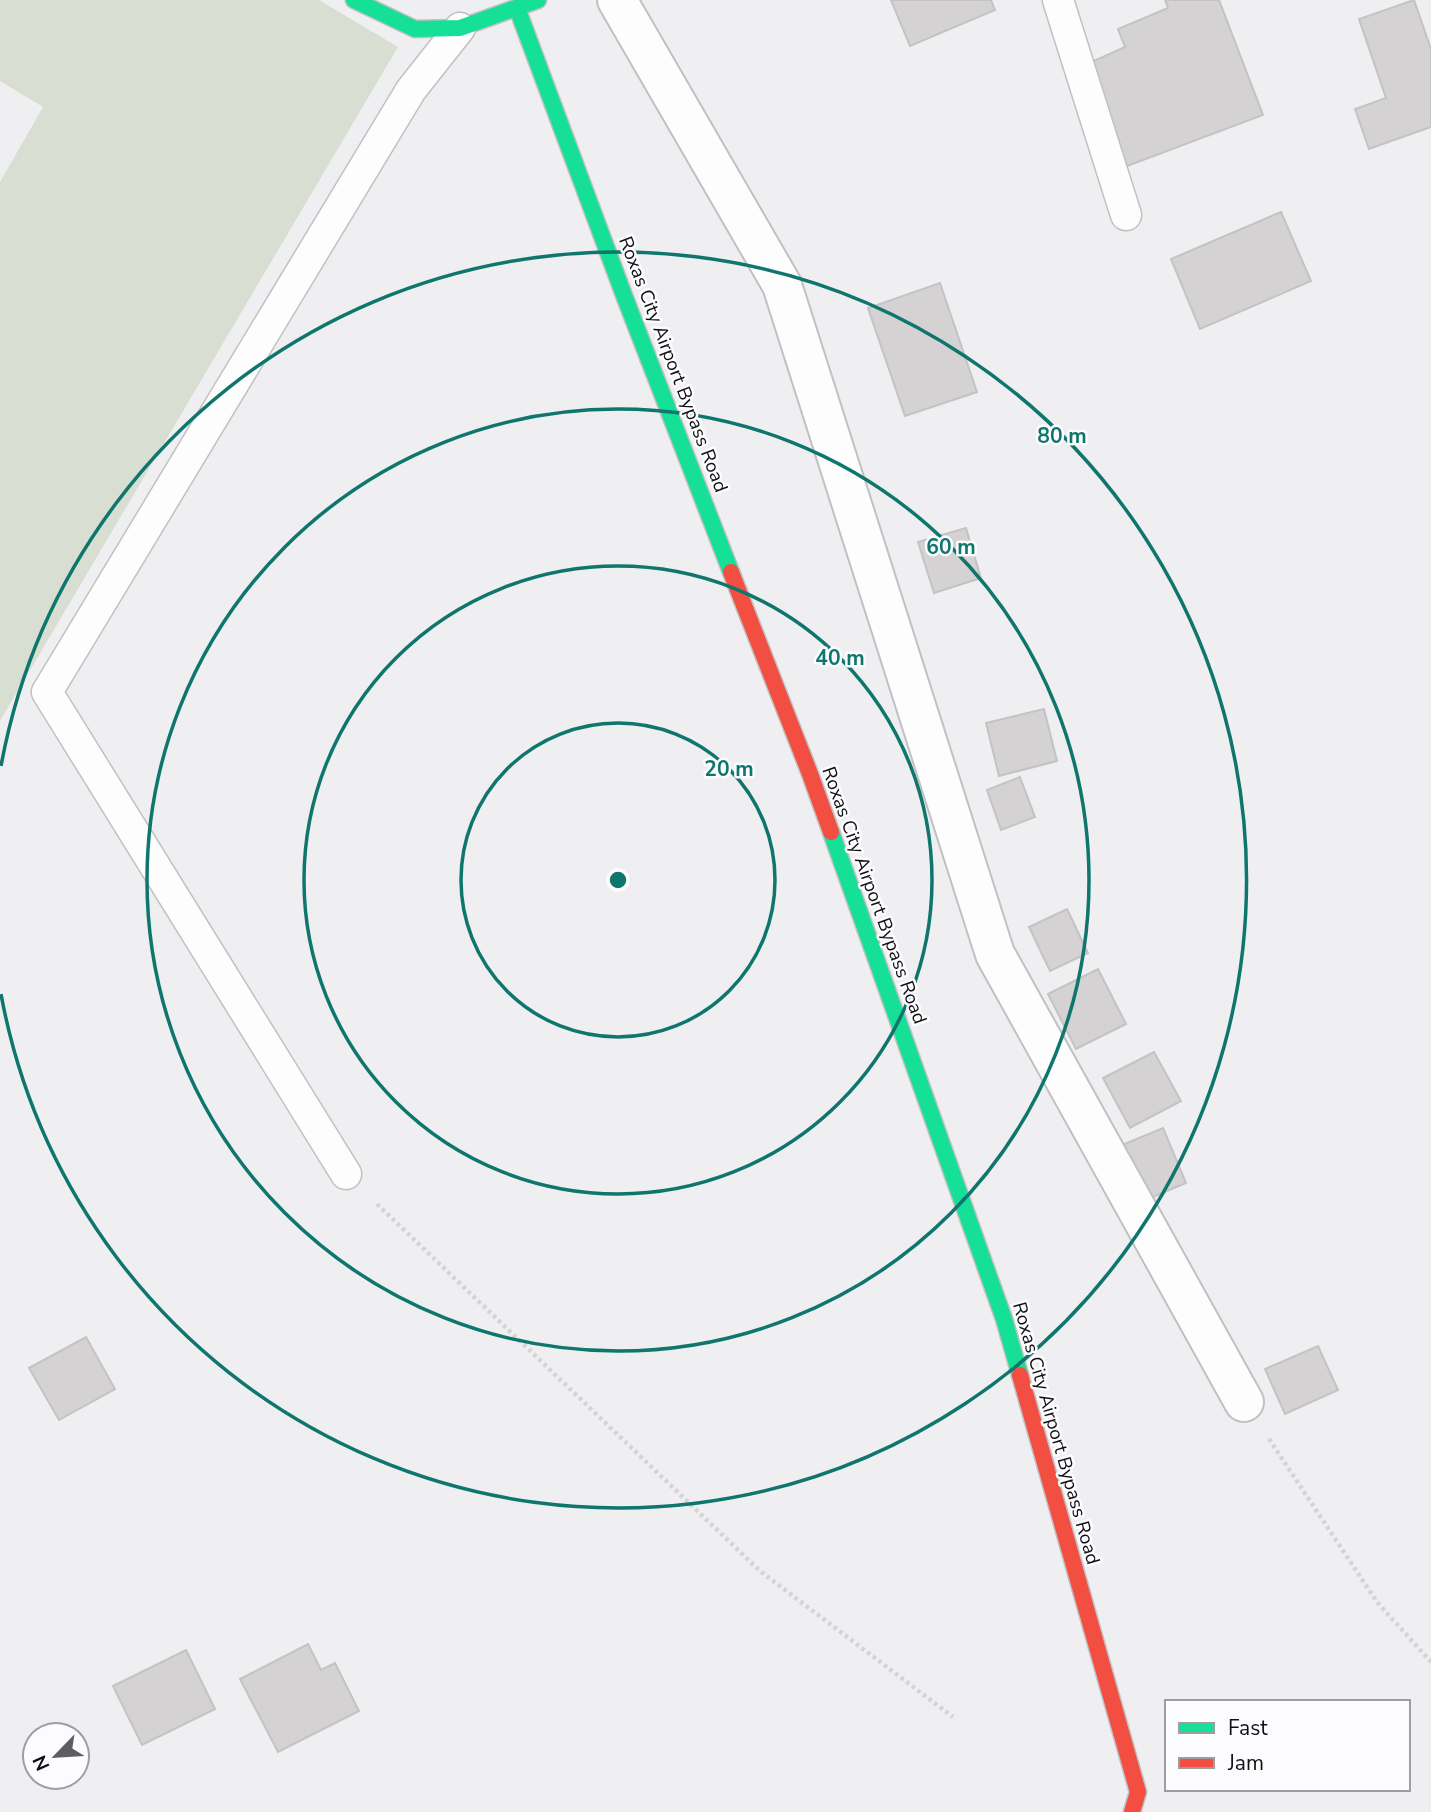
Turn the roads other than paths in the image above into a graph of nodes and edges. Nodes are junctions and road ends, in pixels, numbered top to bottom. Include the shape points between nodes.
1 (354, 0) edge
2 (538, 0) edge
3 (617, 0) edge
4 (1058, 0) edge
5 (517, 8) junction
6 (460, 27) junction
7 (1126, 215) dead end
8 (346, 1174) road end
9 (1244, 1402) road end
10 (1132, 1812) edge

1 - 6 street via 415,29
2 - 5 street
3 - 9 street via 782,285 995,954
4 - 7 lane
5 - 6 street
5 - 10 street, Roxas City Airport Bypass Road via 810,774 1004,1319 1138,1792
6 - 8 lane via 411,90 47,692

